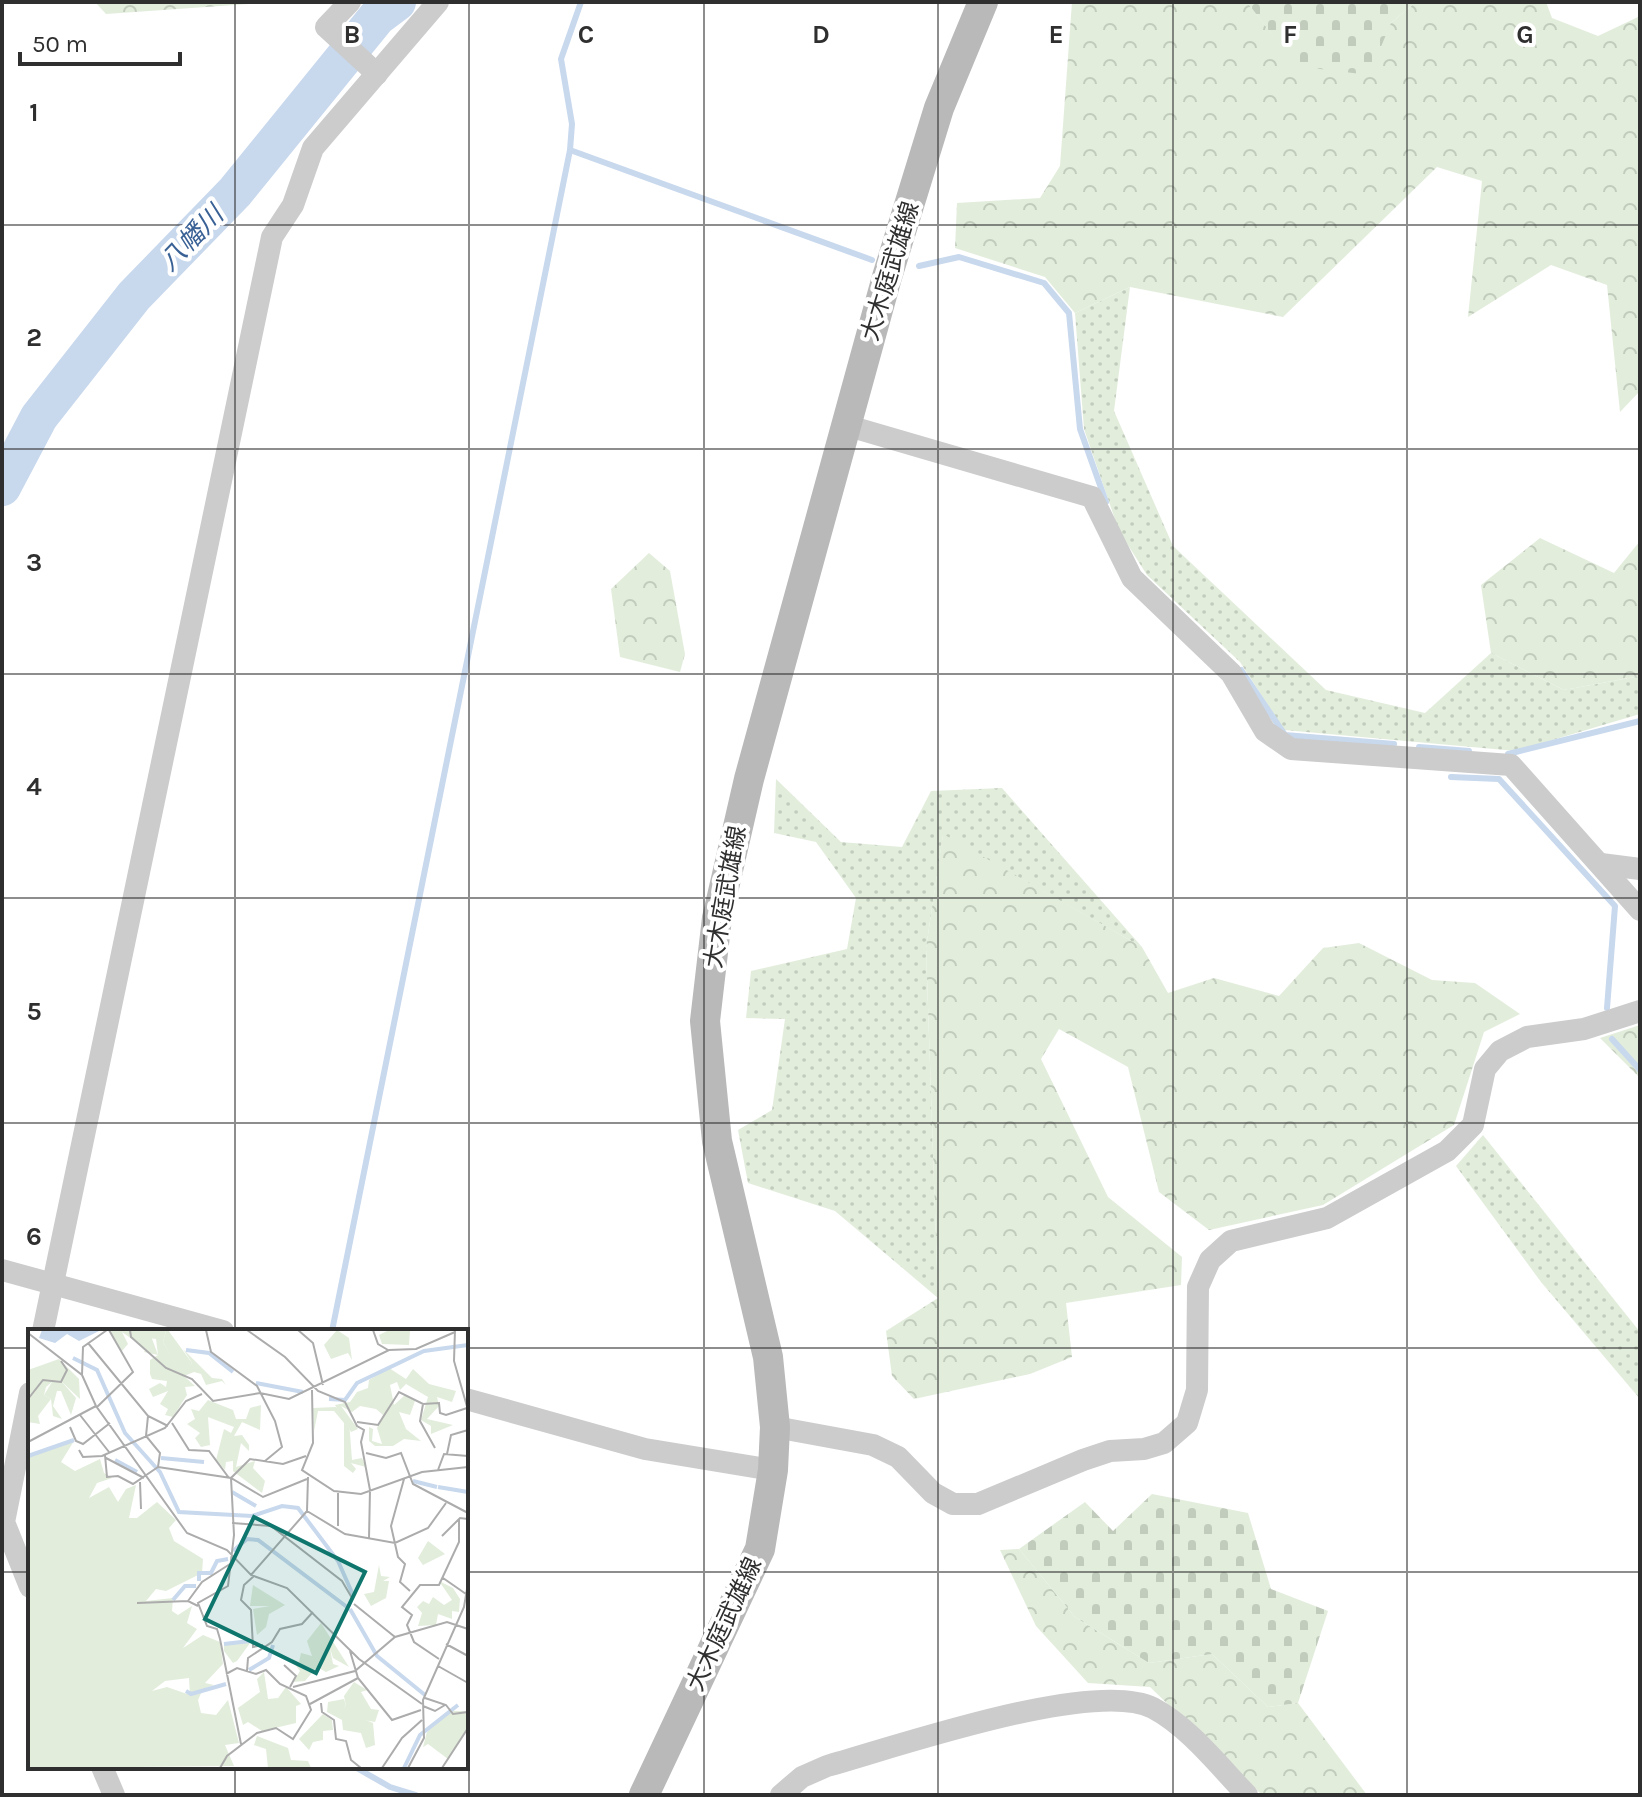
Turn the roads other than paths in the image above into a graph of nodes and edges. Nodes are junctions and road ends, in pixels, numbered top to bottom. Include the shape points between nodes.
1 (350, 2) edge
2 (438, 2) edge
3 (983, 2) edge
4 (377, 74) junction
5 (845, 425) junction
6 (1601, 864) junction
7 (1640, 869) edge
8 (1640, 910) edge
9 (1640, 1011) edge
10 (2, 1270) edge
11 (52, 1284) junction
12 (43, 1329) edge
13 (216, 1329) edge
14 (468, 1400) edge
15 (28, 1403) edge
16 (775, 1427) junction
17 (773, 1470) junction
18 (28, 1582) edge
19 (103, 1769) edge
20 (114, 1795) edge
21 (644, 1795) edge
22 (781, 1795) edge
23 (1247, 1795) edge

1 - 4 street via 326,27
2 - 4 street
3 - 5 main road, 大木庭武雄線 via 939,108
4 - 11 street via 313,148 293,205 272,237
5 - 6 street via 1092,497 1132,578 1231,673 1265,731 1291,749 1511,765
5 - 16 main road, 大木庭武雄線 via 749,779 717,918 705,1021 717,1141 768,1357
6 - 7 street
6 - 8 street
9 - 16 street via 1584,1029 1527,1037 1500,1051 1485,1069 1473,1125 1447,1151 1327,1218 1231,1241 1210,1260 1198,1287 1197,1390 1187,1423 1164,1443 1110,1451 978,1504 953,1504 933,1493 898,1457 873,1445
10 - 11 street
11 - 12 street
11 - 13 street
14 - 17 street via 645,1449
15 - 18 street via 4,1522
16 - 17 main road, 大木庭武雄線
17 - 21 main road, 大木庭武雄線 via 760,1549
19 - 20 street
22 - 23 street via 802,1777 827,1766 1066,1702 1108,1698 1153,1708

